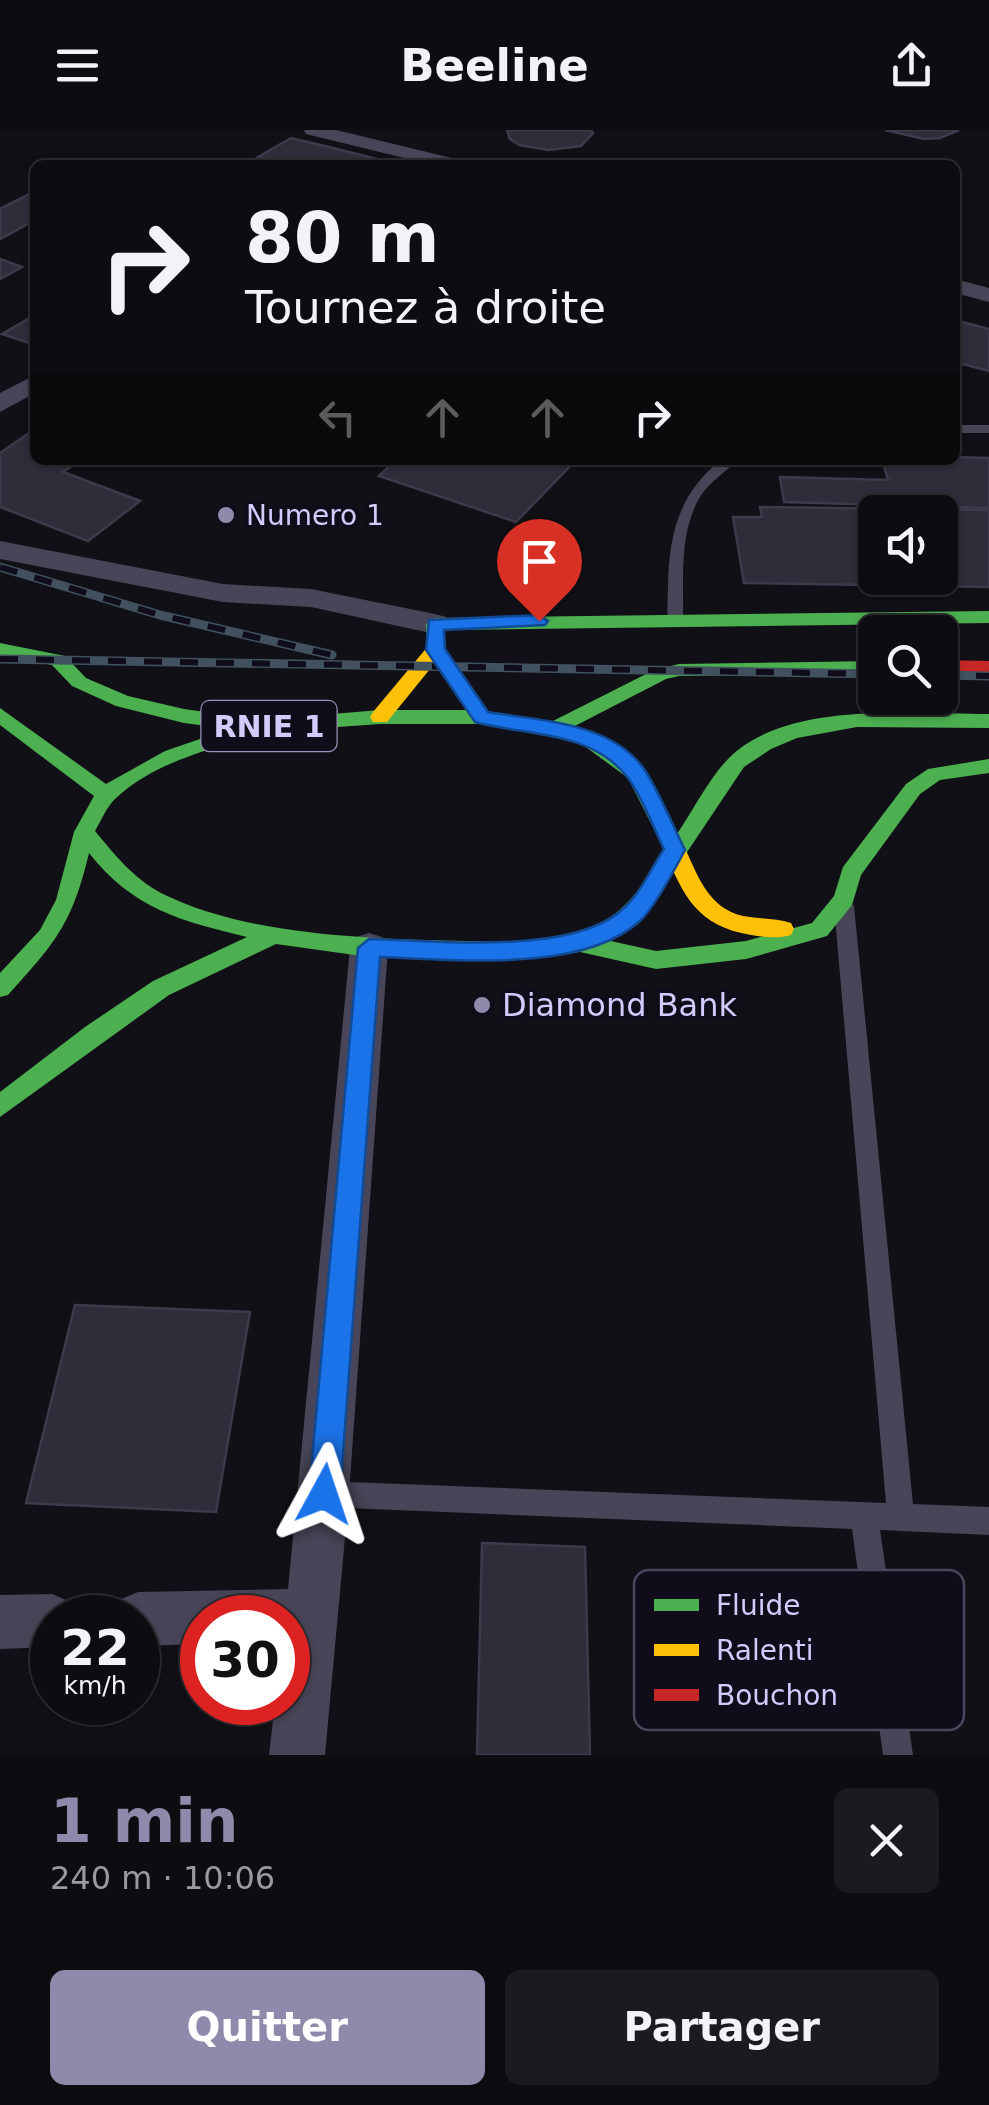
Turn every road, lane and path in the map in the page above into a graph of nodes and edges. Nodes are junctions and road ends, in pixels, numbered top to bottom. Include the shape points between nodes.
1 (313, 130) edge
2 (404, 152) junction
3 (392, 160) edge
4 (437, 160) edge
5 (960, 287) edge
6 (989, 295) edge
7 (30, 385) edge
8 (0, 404) edge
9 (960, 429) edge
10 (989, 430) edge
11 (723, 465) edge
12 (0, 550) edge
13 (989, 618) edge
14 (675, 621) junction
15 (435, 637) junction
16 (0, 649) edge
17 (958, 666) edge
18 (858, 667) edge
19 (989, 667) edge
20 (0, 715) edge
21 (380, 717) junction
22 (482, 718) junction
23 (989, 721) edge
24 (261, 727) junction
25 (553, 730) junction
26 (989, 766) edge
27 (106, 794) junction
28 (84, 832) junction
29 (675, 850) junction
30 (844, 899) junction
31 (819, 930) junction
32 (274, 934) junction
33 (580, 943) junction
34 (369, 948) junction
35 (0, 988) edge
36 (0, 1106) edge
37 (324, 1494) junction
38 (864, 1516) junction
39 (901, 1518) junction
40 (989, 1521) edge
41 (872, 1570) edge
42 (312, 1616) joint
43 (30, 1621) edge
44 (0, 1622) edge
45 (894, 1730) edge
46 (296, 1755) edge
47 (898, 1755) edge

1 - 2 street
2 - 3 street
2 - 4 street
5 - 6 street
7 - 8 street
9 - 10 lane
11 - 14 lane via 682,513
12 - 15 street via 223,592 312,598
13 - 14 main road
14 - 15 main road
15 - 21 main road
15 - 22 main road
16 - 24 main road, RNIE 1 via 58,660 79,682 123,701
17 - 19 main road
18 - 25 main road via 679,670
20 - 27 main road
21 - 22 main road, RNIE 1
21 - 24 main road, RNIE 1
22 - 25 main road, RNIE 1
23 - 29 main road via 836,724 760,743 737,762
24 - 27 main road, RNIE 1 via 180,749
25 - 29 main road, RNIE 1 via 586,736 636,773
26 - 30 main road via 936,774 913,789 851,873
27 - 28 main road, RNIE 1
28 - 32 main road via 118,873 150,897 187,914
28 - 35 main road via 68,900 48,936
29 - 31 main road via 696,902 725,923
29 - 33 main road via 632,914
30 - 31 main road
30 - 39 lane
31 - 33 main road via 746,950 656,960
32 - 34 main road
32 - 36 main road via 161,988
33 - 34 main road via 508,951
34 - 37 street
37 - 38 lane
37 - 42 street
38 - 39 lane
38 - 41 lane
39 - 40 lane
42 - 46 street
43 - 44 street
45 - 47 lane

